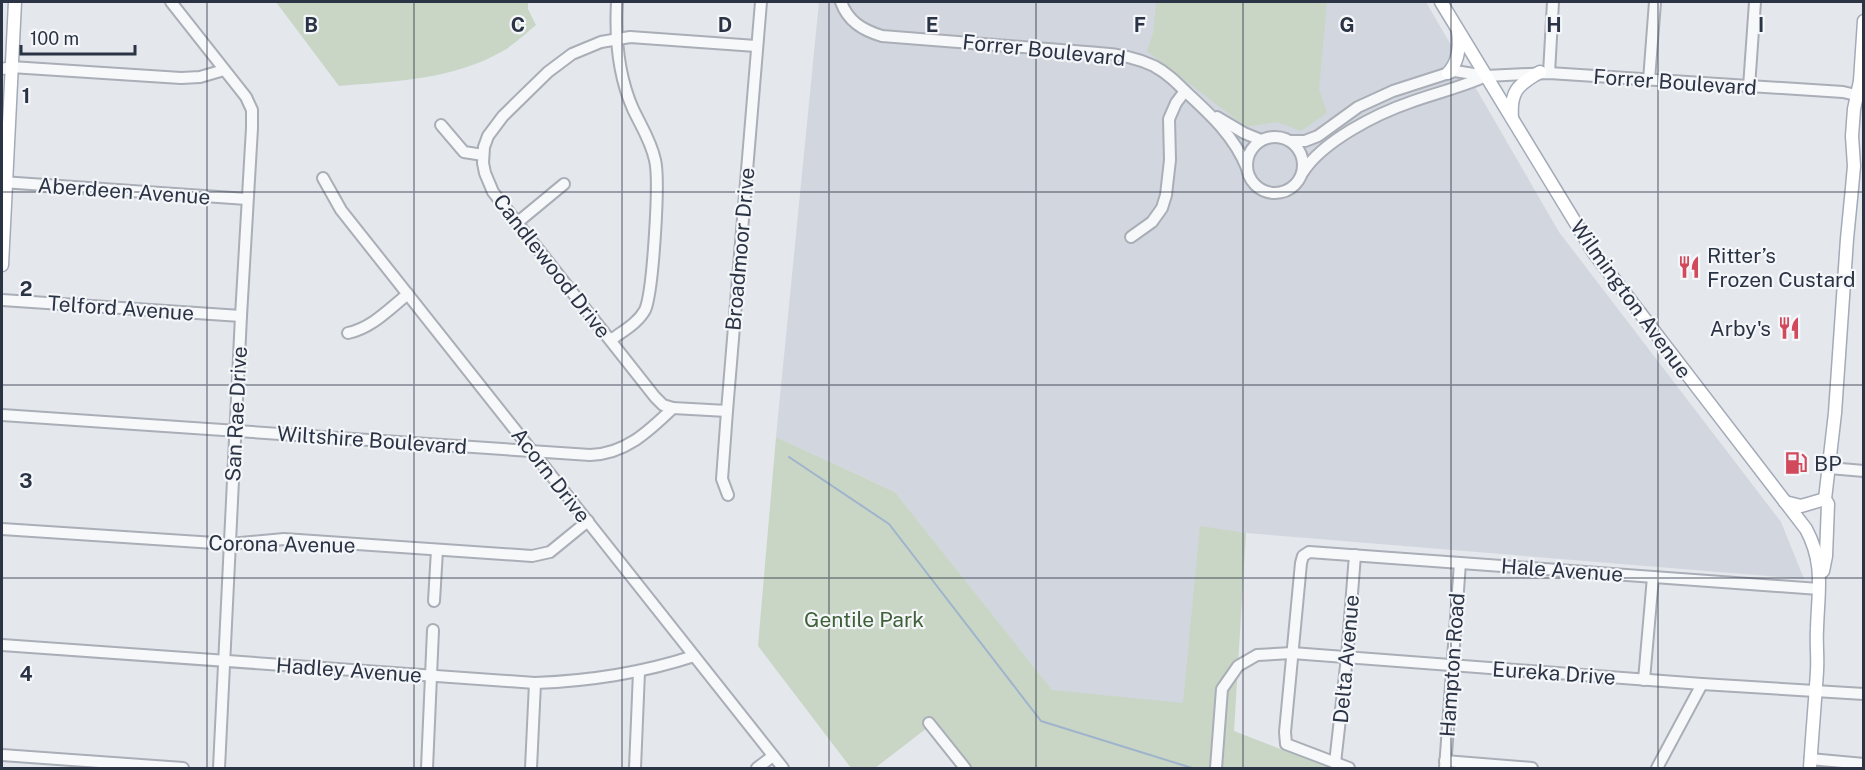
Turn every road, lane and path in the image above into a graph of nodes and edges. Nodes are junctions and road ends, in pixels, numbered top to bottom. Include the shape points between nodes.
1 (15, 2) edge
2 (169, 2) edge
3 (617, 2) edge
4 (761, 2) edge
5 (841, 2) edge
6 (1441, 2) edge
7 (1553, 2) edge
8 (1655, 2) edge
9 (1755, 2) edge
10 (1863, 21) edge
11 (1458, 30) junction
12 (616, 39) junction
13 (756, 46) junction
14 (5, 65) edge
15 (224, 70) junction
16 (1448, 73) junction
17 (1544, 73) junction
18 (1486, 76) junction
19 (1649, 80) junction
20 (1749, 87) junction
21 (1185, 92) junction
22 (1860, 96) edge
23 (1209, 112) junction
24 (1512, 120) junction
25 (441, 125) dead end
26 (1261, 141) junction
27 (1291, 141) junction
28 (483, 155) junction
29 (1247, 168) junction
30 (1303, 172) junction
31 (323, 178) dead end
32 (4, 182) edge
33 (564, 184) dead end
34 (247, 199) junction
35 (518, 222) junction
36 (1131, 237) dead end
37 (2, 265) edge
38 (408, 294) junction
39 (2, 300) edge
40 (241, 316) junction
41 (348, 333) dead end
42 (611, 340) junction
43 (672, 408) junction
44 (727, 411) junction
45 (2, 415) edge
46 (236, 430) junction
47 (531, 451) junction
48 (1829, 468) junction
49 (1863, 471) edge
50 (728, 495) dead end
51 (1825, 499) junction
52 (1785, 501) junction
53 (588, 521) junction
54 (2, 529) edge
55 (230, 544) junction
56 (437, 550) junction
57 (1355, 555) junction
58 (1460, 562) junction
59 (1653, 577) junction
60 (1820, 589) junction
61 (434, 601) dead end
62 (432, 630) dead end
63 (2, 645) edge
64 (1292, 653) junction
65 (694, 656) junction
66 (1347, 657) junction
67 (224, 661) junction
68 (1452, 666) junction
69 (639, 672) junction
70 (430, 676) junction
71 (1644, 680) junction
72 (535, 683) junction
73 (1702, 684) junction
74 (1816, 692) junction
75 (1863, 694) edge
76 (929, 723) dead end
77 (2, 755) edge
78 (773, 756) junction
79 (1335, 763) junction
80 (1810, 764) edge
81 (1863, 764) edge
82 (1445, 765) edge
83 (183, 768) edge
84 (219, 768) edge
85 (428, 768) edge
86 (531, 768) edge
87 (635, 768) edge
88 (758, 768) edge
89 (783, 768) edge
90 (965, 768) edge
91 (1216, 768) edge
92 (1349, 768) edge
93 (1532, 768) edge
94 (1657, 768) edge

1 - 14 main road
2 - 15 street
3 - 12 street
4 - 13 street, Broadmoor Drive
5 - 21 street, Forrer Boulevard via 853,21 882,36 1116,54 1153,66
6 - 11 main road, Wilmington Avenue
7 - 17 street
8 - 19 street
9 - 20 street
10 - 22 main road
11 - 16 main road via 1455,65
11 - 18 main road, Wilmington Avenue
12 - 13 street
12 - 28 street via 572,54 548,72 493,127
12 - 42 street via 632,108 652,148 658,186 649,299 640,316
13 - 44 street, Broadmoor Drive
14 - 15 street via 181,78 200,78
14 - 32 main road
15 - 34 street, San Rae Drive via 252,110
16 - 18 street, Forrer Boulevard
16 - 27 street, Forrer Boulevard via 1358,107 1318,136
17 - 18 street, Forrer Boulevard
17 - 19 street, Forrer Boulevard
17 - 24 main road via 1516,89
18 - 24 main road, Wilmington Avenue
18 - 30 street, Forrer Boulevard via 1372,119 1311,159
19 - 20 street, Forrer Boulevard
20 - 22 street, Forrer Boulevard
21 - 23 street, Forrer Boulevard
21 - 36 street via 1169,119 1170,170 1162,208 1152,222
22 - 48 main road via 1852,136 1854,166
23 - 26 street, Forrer Boulevard
23 - 29 street, Forrer Boulevard via 1241,151
24 - 52 main road, Wilmington Avenue via 1569,216 1613,280
25 - 28 street via 464,152
26 - 27 street, Forrer Boulevard via 1280,137
26 - 29 street via 1252,149
27 - 30 street via 1302,156
28 - 35 street, Candlewood Drive via 488,182
29 - 30 street, Forrer Boulevard via 1254,183 1274,193 1293,187
31 - 38 street, Acorn Drive via 341,210
32 - 34 street, Aberdeen Avenue
32 - 37 main road
33 - 35 street
34 - 40 street, San Rae Drive
35 - 42 street, Candlewood Drive
38 - 41 street via 372,323
38 - 47 street, Acorn Drive
39 - 40 street, Telford Avenue
40 - 46 street, San Rae Drive
42 - 43 street, Candlewood Drive via 657,400
43 - 44 street
43 - 47 street, Wiltshire Boulevard via 630,444 614,452 590,455
44 - 50 street, Broadmoor Drive via 722,479
45 - 46 street, Wiltshire Boulevard
46 - 47 street, Wiltshire Boulevard
46 - 55 street, San Rae Drive
47 - 53 street, Acorn Drive
48 - 49 street
48 - 51 main road
51 - 52 main road via 1801,506
51 - 60 main road via 1826,556
52 - 60 main road, Wilmington Avenue via 1813,541
53 - 56 street, Corona Avenue via 556,548 541,555
53 - 65 street, Acorn Drive
54 - 55 street, Corona Avenue
55 - 56 street, Corona Avenue via 284,539
55 - 67 street, San Rae Drive
56 - 61 street
57 - 58 street, Hale Avenue
57 - 64 street, Hale Avenue via 1305,554
57 - 66 street, Delta Avenue
58 - 59 street, Hale Avenue
58 - 68 street, Hampton Road
59 - 60 street, Hale Avenue
59 - 71 street
60 - 74 main road
62 - 70 street
63 - 67 street, Hadley Avenue
64 - 66 street, Eureka Drive
64 - 79 street via 1286,744
64 - 91 street, Eureka Drive via 1257,654 1238,666 1222,689
65 - 69 street, Hadley Avenue
65 - 78 street, Acorn Drive
66 - 68 street, Eureka Drive
66 - 79 street, Delta Avenue
67 - 70 street, Hadley Avenue
67 - 84 street, San Rae Drive
68 - 71 street, Eureka Drive
68 - 82 street, Hampton Road
69 - 72 street, Hadley Avenue
69 - 87 street
70 - 72 street, Hadley Avenue
70 - 85 street
71 - 73 street, Eureka Drive
72 - 86 street
73 - 74 street, Eureka Drive
73 - 94 street
74 - 75 street, Eureka Drive
74 - 80 main road
76 - 90 street
77 - 83 street
78 - 88 street
78 - 89 street, Acorn Drive
79 - 92 street
80 - 81 street
82 - 93 street

